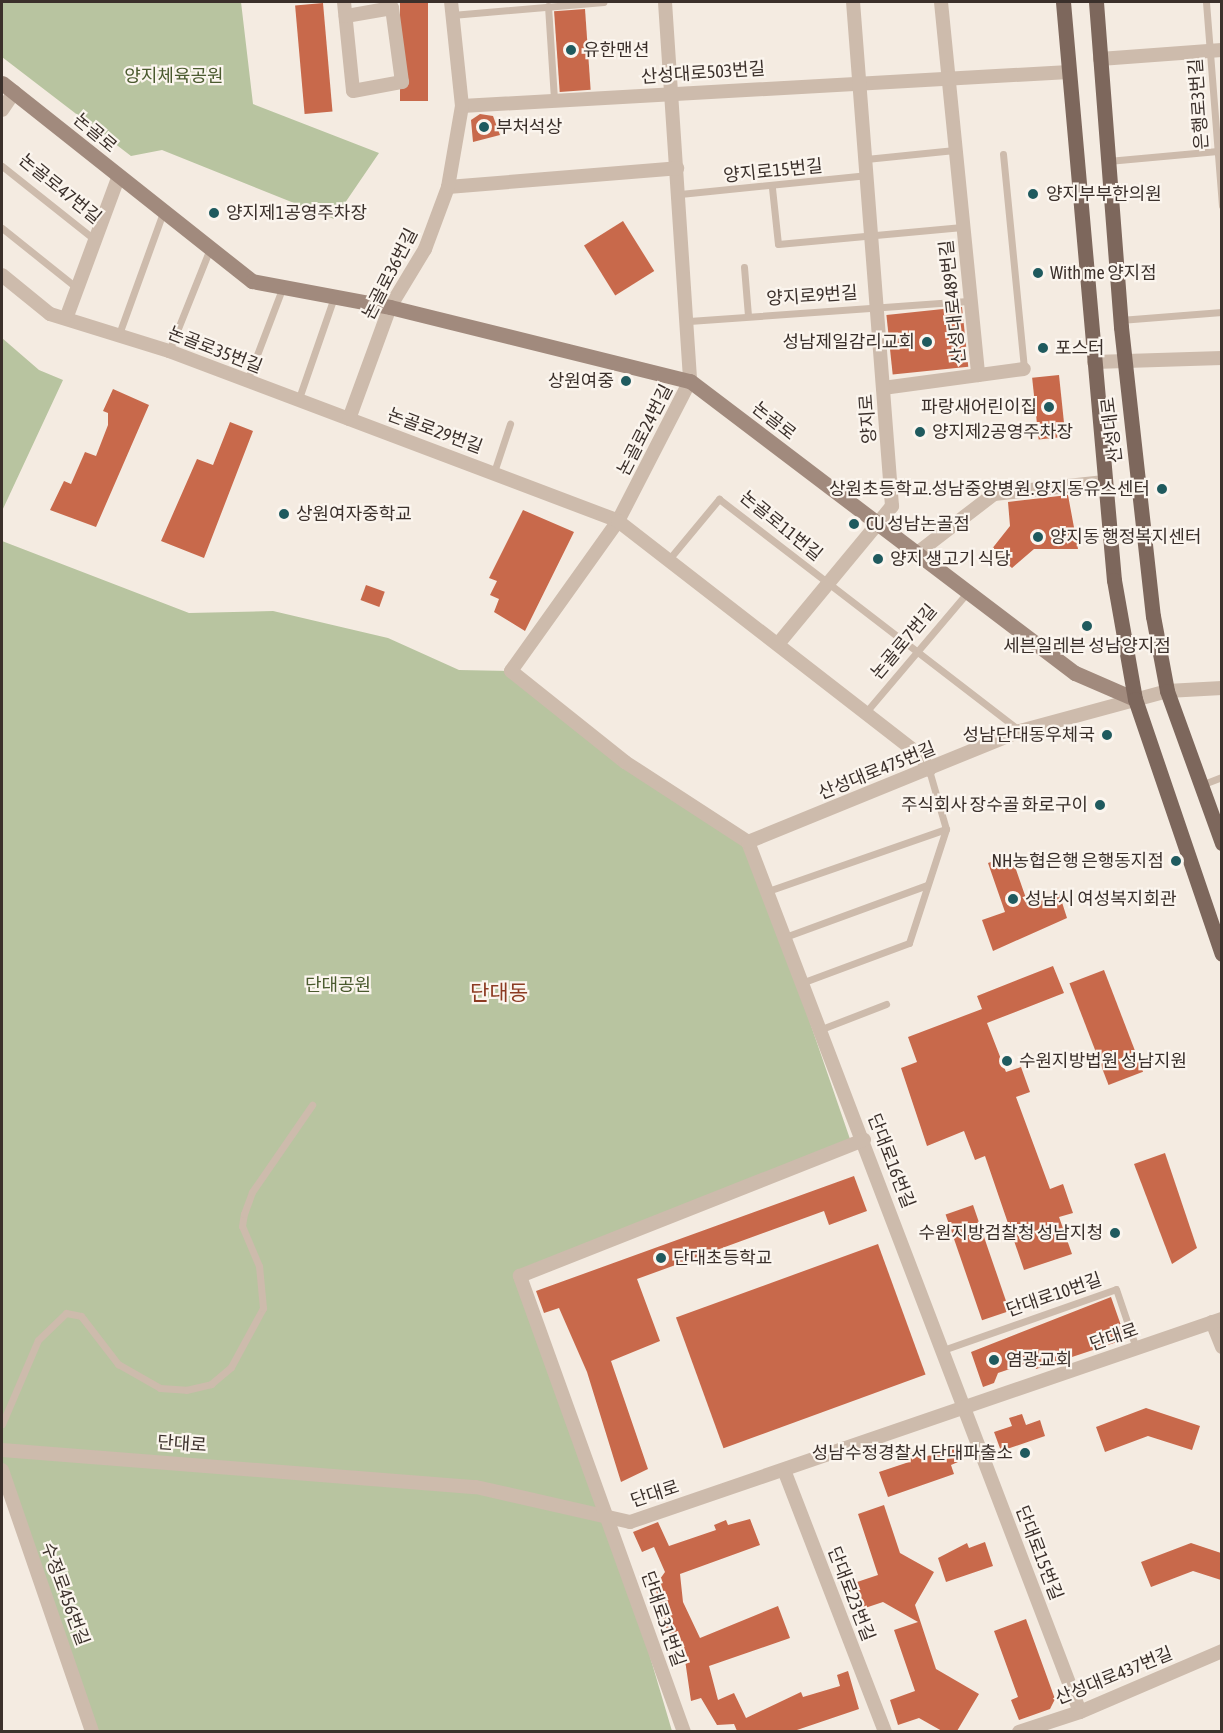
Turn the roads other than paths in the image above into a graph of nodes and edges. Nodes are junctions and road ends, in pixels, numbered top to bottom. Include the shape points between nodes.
1 (344, 2) edge
2 (603, 2) edge
3 (665, 2) edge
4 (853, 2) edge
5 (941, 2) edge
6 (1063, 2) edge
7 (1096, 2) edge
8 (1206, 2) edge
9 (548, 6) junction
10 (451, 8) edge
11 (346, 16) junction
12 (1216, 51) edge
13 (1100, 59) junction
14 (1069, 72) junction
15 (947, 76) junction
16 (860, 82) junction
17 (8, 87) edge
18 (672, 93) junction
19 (554, 100) junction
20 (462, 106) junction
21 (2, 110) edge
22 (955, 150) junction
23 (1218, 151) junction
24 (1003, 154) dead end
25 (866, 159) junction
26 (1108, 160) junction
27 (2, 166) edge
28 (677, 168) junction
29 (868, 175) junction
30 (118, 178) junction
31 (448, 187) junction
32 (772, 188) junction
33 (680, 194) junction
34 (1221, 205) edge
35 (162, 215) junction
36 (962, 227) junction
37 (2, 228) edge
38 (873, 232) junction
39 (95, 240) junction
40 (209, 251) junction
41 (744, 267) dead end
42 (2, 276) edge
43 (283, 286) junction
44 (77, 288) junction
45 (334, 297) junction
46 (971, 301) junction
47 (878, 306) junction
48 (390, 307) junction
49 (1221, 312) edge
50 (68, 316) junction
51 (748, 316) junction
52 (1120, 320) junction
53 (689, 321) junction
54 (119, 334) junction
55 (169, 351) junction
56 (1221, 358) edge
57 (1094, 362) junction
58 (1124, 365) junction
59 (1024, 369) joint
60 (978, 375) junction
61 (247, 381) junction
62 (690, 381) junction
63 (883, 388) junction
64 (298, 401) junction
65 (349, 418) junction
66 (510, 424) dead end
67 (494, 472) junction
68 (1104, 482) junction
69 (618, 521) junction
70 (879, 526) junction
71 (916, 554) junction
72 (670, 558) junction
73 (824, 583) junction
74 (967, 593) junction
75 (778, 644) junction
76 (914, 649) junction
77 (1221, 688) edge
78 (1167, 691) junction
79 (1135, 699) junction
80 (866, 712) junction
81 (1020, 731) junction
82 (929, 770) junction
83 (1221, 777) edge
84 (1201, 785) junction
85 (946, 829) junction
86 (1220, 835) edge
87 (748, 842) junction
88 (927, 885) junction
89 (768, 891) junction
90 (785, 937) junction
91 (1221, 954) edge
92 (804, 982) junction
93 (886, 1004) dead end
94 (819, 1030) junction
95 (312, 1105) dead end
96 (864, 1140) junction
97 (1217, 1320) edge
98 (1221, 1347) edge
99 (1136, 1348) junction
100 (943, 1350) junction
101 (965, 1407) junction
102 (2, 1424) edge
103 (2, 1450) edge
104 (2, 1470) edge
105 (784, 1470) junction
106 (609, 1518) junction
107 (1221, 1651) edge
108 (1080, 1712) junction
109 (92, 1731) edge
110 (684, 1731) edge
111 (885, 1731) edge
112 (1019, 1731) edge

1 - 11 street
2 - 9 lane
3 - 18 street, 논골로24번길
4 - 16 street, 양지로
5 - 15 street
6 - 14 main road, 산성대로
7 - 13 main road, 산성대로
8 - 12 lane, 은행로3번길
9 - 10 lane
9 - 19 lane
10 - 20 street, 논골로36번길
11 - 11 street via 353,91 402,82 392,8
12 - 13 street
12 - 23 lane, 은행로3번길
13 - 26 main road, 산성대로
14 - 15 street, 산성대로503번길
14 - 57 main road, 산성대로
15 - 16 street, 산성대로503번길
15 - 22 street
16 - 18 street, 산성대로503번길
16 - 25 street, 양지로
17 - 21 street
17 - 30 street, 논골로
18 - 19 street, 산성대로503번길
18 - 28 street, 논골로24번길
19 - 20 street, 산성대로503번길
20 - 31 street, 논골로36번길
22 - 25 lane
22 - 36 street
23 - 26 lane
23 - 34 lane, 은행로3번길
24 - 59 lane
25 - 29 street, 양지로
26 - 52 main road, 산성대로
27 - 39 lane, 논골로47번길
28 - 31 street
28 - 33 street, 논골로24번길
29 - 32 lane, 양지로15번길
29 - 38 street, 양지로
30 - 35 street, 논골로
30 - 39 street, 논골로47번길
31 - 48 street, 논골로36번길 via 425,249
32 - 33 lane, 양지로15번길
32 - 38 lane via 778,244
33 - 53 street, 논골로24번길
35 - 40 street, 논골로
35 - 54 lane
36 - 38 lane
36 - 46 street, 산성대로489번길
37 - 44 lane
38 - 47 street, 양지로
39 - 44 street, 논골로47번길
40 - 43 street, 논골로 via 252,281
40 - 55 lane
41 - 51 lane, 양지로9번길
42 - 50 street via 50,314
43 - 45 street, 논골로
43 - 61 lane
44 - 50 street, 논골로47번길
45 - 48 street, 논골로
45 - 64 lane
46 - 47 lane
46 - 60 street, 산성대로489번길
47 - 51 lane, 양지로9번길
47 - 63 street, 양지로
48 - 62 street, 논골로
48 - 65 street, 논골로36번길
49 - 52 lane
50 - 54 street, 논골로35번길
51 - 53 lane, 양지로9번길
52 - 58 main road, 산성대로
53 - 62 street, 논골로24번길
54 - 55 street, 논골로35번길
55 - 61 street, 논골로35번길
56 - 58 street
57 - 58 street
57 - 68 main road, 산성대로
58 - 78 main road, 산성대로
59 - 60 street, 산성대로489번길
60 - 63 street, 산성대로489번길
61 - 64 street, 논골로35번길
62 - 69 street, 논골로24번길
62 - 70 street, 논골로
63 - 70 street, 양지로 via 892,506
64 - 65 street, 논골로35번길
65 - 67 street, 논골로29번길
66 - 67 lane, 논골로29번길
67 - 69 street
68 - 71 street, 산성대로 via 994,494
68 - 79 main road, 산성대로
69 - 72 street
69 - 87 street, 논골로24번길 via 512,671 625,762
70 - 71 street, 논골로
70 - 73 street, 논골로11번길
71 - 74 street, 논골로
72 - 73 lane, 논골로11번길 via 719,499
72 - 75 street
73 - 75 street, 논골로11번길
73 - 76 lane, 논골로11번길
74 - 76 lane, 논골로7번길
74 - 79 street, 논골로 via 1075,673
75 - 80 street
76 - 80 lane, 논골로7번길
76 - 81 lane
77 - 78 street, 산성대로475번길
78 - 79 street, 산성대로475번길
78 - 84 main road, 산성대로
79 - 81 street, 산성대로475번길
79 - 91 main road, 산성대로
80 - 82 street via 921,756
81 - 82 street, 산성대로475번길
82 - 85 lane
82 - 87 street, 산성대로475번길
83 - 84 lane
84 - 86 main road, 산성대로
85 - 88 lane
85 - 89 lane
87 - 89 street, 단대로16번길
88 - 90 lane
88 - 92 lane via 909,943
89 - 90 street, 단대로16번길
90 - 92 street, 단대로16번길
92 - 94 street, 단대로16번길
93 - 94 lane
94 - 96 street, 단대로16번길
95 - 102 lane via 252,1192 244,1214 242,1226 259,1266 262,1308 231,1366 211,1384 186,1390 160,1388 117,1364 81,1316 66,1313 38,1340
96 - 100 street, 단대로16번길
96 - 106 street, 단대로31번길 via 520,1276
97 - 98 street
97 - 99 street, 단대로
99 - 100 lane, 단대로10번길 via 1116,1289
99 - 101 street, 단대로
100 - 101 street, 단대로16번길
101 - 105 street, 단대로
101 - 108 street, 단대로15번길
103 - 106 street, 단대로 via 476,1487
104 - 109 street, 수정로456번길
105 - 106 street, 단대로 via 630,1522
105 - 111 street, 단대로23번길
106 - 110 street, 단대로31번길
107 - 108 street, 산성대로437번길
108 - 112 street, 산성대로437번길

